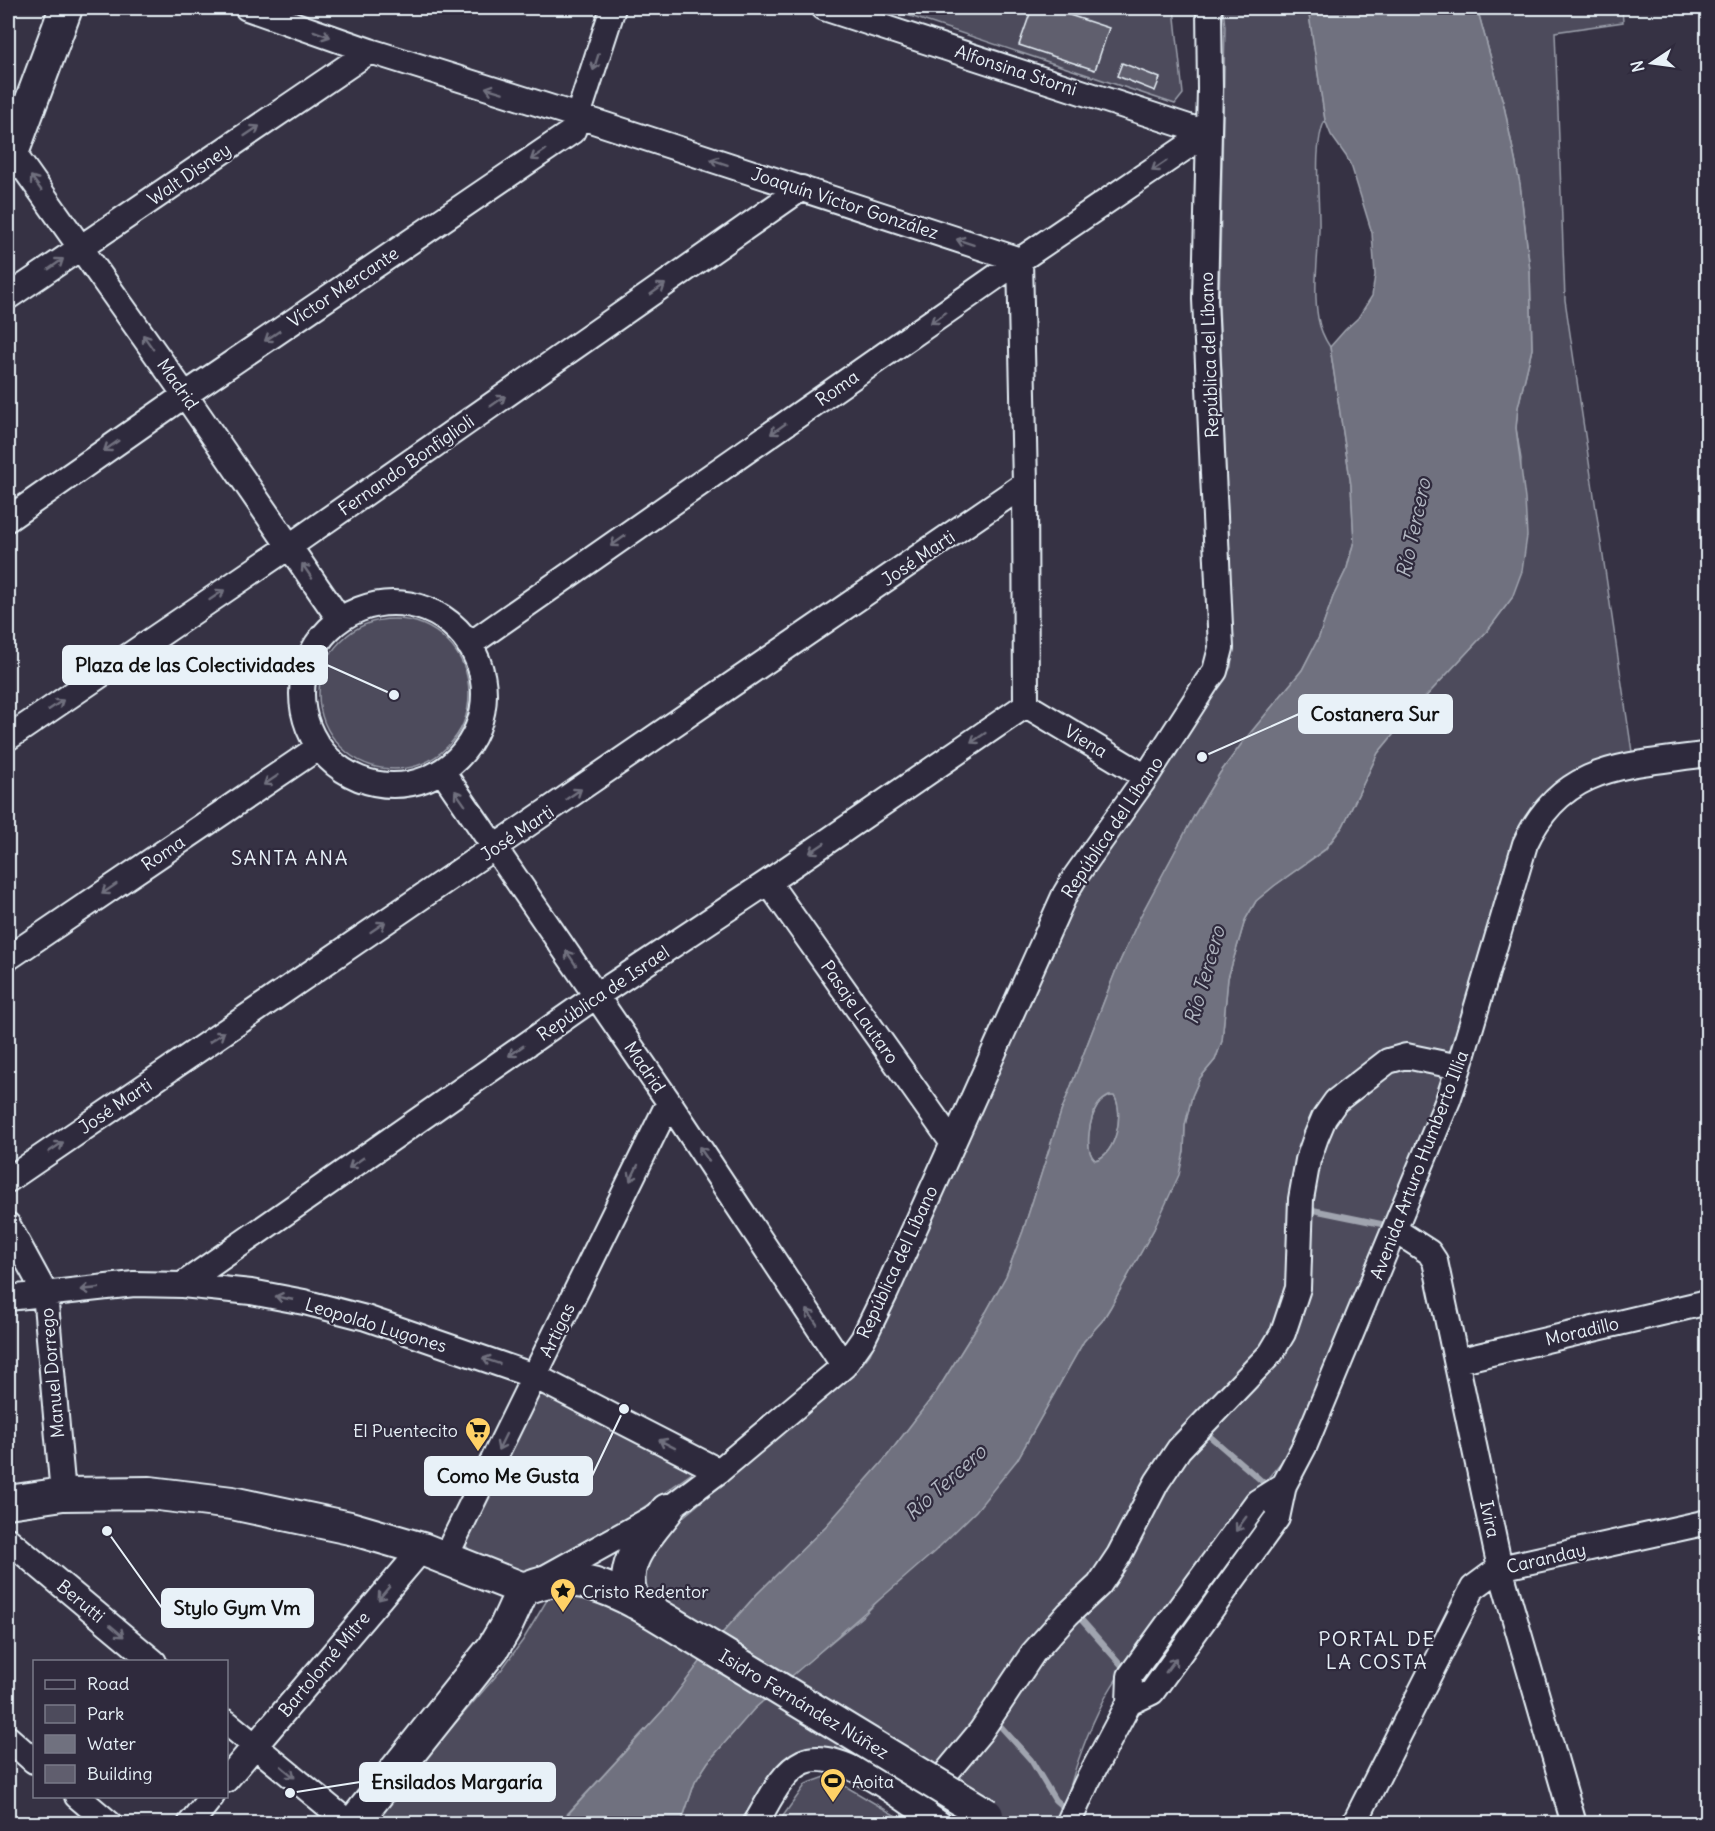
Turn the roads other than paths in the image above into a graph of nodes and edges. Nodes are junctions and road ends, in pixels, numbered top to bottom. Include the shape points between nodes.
1 (66, 8) edge
2 (248, 8) edge
3 (613, 8) edge
4 (824, 8) edge
5 (1209, 8) edge
6 (370, 51) junction
7 (578, 116) junction
8 (1207, 133) junction
9 (9, 155) edge
10 (802, 188) junction
11 (81, 246) junction
12 (1020, 260) junction
13 (8, 297) edge
14 (186, 395) junction
15 (1025, 484) junction
16 (8, 519) edge
17 (290, 546) junction
18 (340, 620) junction
19 (469, 645) junction
20 (1026, 705) junction
21 (8, 738) edge
22 (319, 747) junction
23 (1707, 754) edge
24 (442, 771) junction
25 (1146, 777) junction
26 (495, 848) junction
27 (768, 882) junction
28 (8, 958) edge
29 (596, 996) junction
30 (1460, 1067) junction
31 (669, 1102) junction
32 (952, 1142) junction
33 (8, 1180) edge
34 (8, 1225) edge
35 (1395, 1230) junction
36 (182, 1285) junction
37 (45, 1293) junction
38 (8, 1299) edge
39 (1707, 1302) edge
40 (1457, 1361) junction
41 (844, 1366) junction
42 (534, 1376) junction
43 (719, 1470) junction
44 (63, 1494) junction
45 (8, 1502) edge
46 (666, 1510) junction
47 (1707, 1522) edge
48 (8, 1540) edge
49 (433, 1553) junction
50 (1500, 1568) junction
51 (523, 1589) junction
52 (643, 1606) junction
53 (152, 1660) edge
54 (228, 1724) edge
55 (8, 1738) edge
56 (255, 1745) junction
57 (33, 1760) edge
58 (228, 1778) edge
59 (78, 1798) edge
60 (211, 1798) edge
61 (917, 1808) junction
62 (995, 1819) edge
63 (110, 1824) edge
64 (190, 1824) edge
65 (351, 1824) edge
66 (755, 1824) edge
67 (940, 1824) edge
68 (1068, 1824) edge
69 (1354, 1824) edge
70 (1574, 1824) edge

1 - 9 main road
2 -> 6 street, Joaquín Víctor González
3 -> 7 street, Víctor Mercante
4 - 8 street, Alfonsina Storni
5 - 8 street, República del Líbano
7 -> 6 street, Joaquín Víctor González
11 -> 6 street, Walt Disney
10 -> 7 street, Joaquín Víctor González
7 -> 14 street, Víctor Mercante via 573,131
8 -> 12 street, Roma
8 - 25 street, República del Líbano via 1205,299 1221,648 1215,670
11 -> 9 street, Madrid
12 -> 10 street, Joaquín Víctor González
17 -> 10 street, Fernando Bonfiglioli
13 -> 11 street, Walt Disney
14 -> 11 street, Madrid
12 - 15 street
12 -> 19 street, Roma
14 -> 16 street, Víctor Mercante
14 - 17 street, Madrid
15 - 20 street
26 -> 15 street, José Marti
18 -> 17 street, Madrid
21 -> 17 street, Fernando Bonfiglioli
18 - 19 street via 383,603 406,604 428,610 448,622
18 - 22 street via 322,636 303,679 302,703
19 - 24 street via 482,677 484,699 480,720 459,758
20 - 25 street, Viena
20 -> 27 street, República de Israel
22 - 24 street via 348,773 386,785 405,785
22 -> 28 street, Roma
23 - 30 street, Avenida Arturo Humberto Illia via 1611,769 1586,778 1565,790 1541,815 1526,844
26 -> 24 street, Madrid
25 - 32 street, República del Líbano via 1065,894
29 -> 26 street, Madrid
33 -> 26 street, José Marti
27 - 29 street, República de Israel
27 - 32 street, Pasaje Lautaro
29 - 31 street, Madrid
29 -> 36 street, República de Israel
30 - 35 street, Avenida Arturo Humberto Illia
30 - 61 street via 1397,1057 1336,1101 1316,1137 1304,1178 1298,1288 1283,1333 1257,1369 1179,1449 1099,1585 1033,1653 981,1731
41 -> 31 street, Madrid
31 -> 42 street, Artigas
32 - 41 street, República del Líbano via 886,1292
34 - 37 street, Manuel Dorrego
35 - 40 street, Ivira via 1429,1252 1435,1261
35 - 68 street, Avenida Arturo Humberto Illia via 1284,1485 1257,1502 1130,1676 1129,1703
36 -> 37 street, Leopoldo Lugones via 134,1284
42 -> 36 street, Leopoldo Lugones via 304,1302
37 - 38 street, Leopoldo Lugones
37 - 44 street, Manuel Dorrego
39 - 40 street, Moradillo
40 - 50 street, Ivira
41 - 43 street, República del Líbano
43 -> 42 street, Leopoldo Lugones
42 -> 49 street, Artigas
43 - 46 street, República del Líbano
44 - 45 main road
44 - 49 main road via 150,1493 232,1503 350,1528
46 - 51 street, República del Líbano
46 - 52 main road via 629,1566 628,1582
47 - 50 street, Caranday
48 -> 53 street, Berutti
49 - 51 main road
49 -> 56 street, Bartolomé Mitre
50 - 69 street, Caranday via 1473,1588
50 - 70 street, Ivira
51 - 52 main road, Isidro Fernández Núñez via 550,1581 575,1581 609,1590
51 - 65 main road via 493,1648
52 - 62 main road, Isidro Fernández Núñez, bridge
54 - 56 street
55 - 57 street
56 - 58 street, Bartolomé Mitre
56 -> 65 street
59 - 63 street
60 - 64 street
61 - 66 street via 854,1768 833,1760 813,1759 803,1762 785,1778
61 - 67 street

